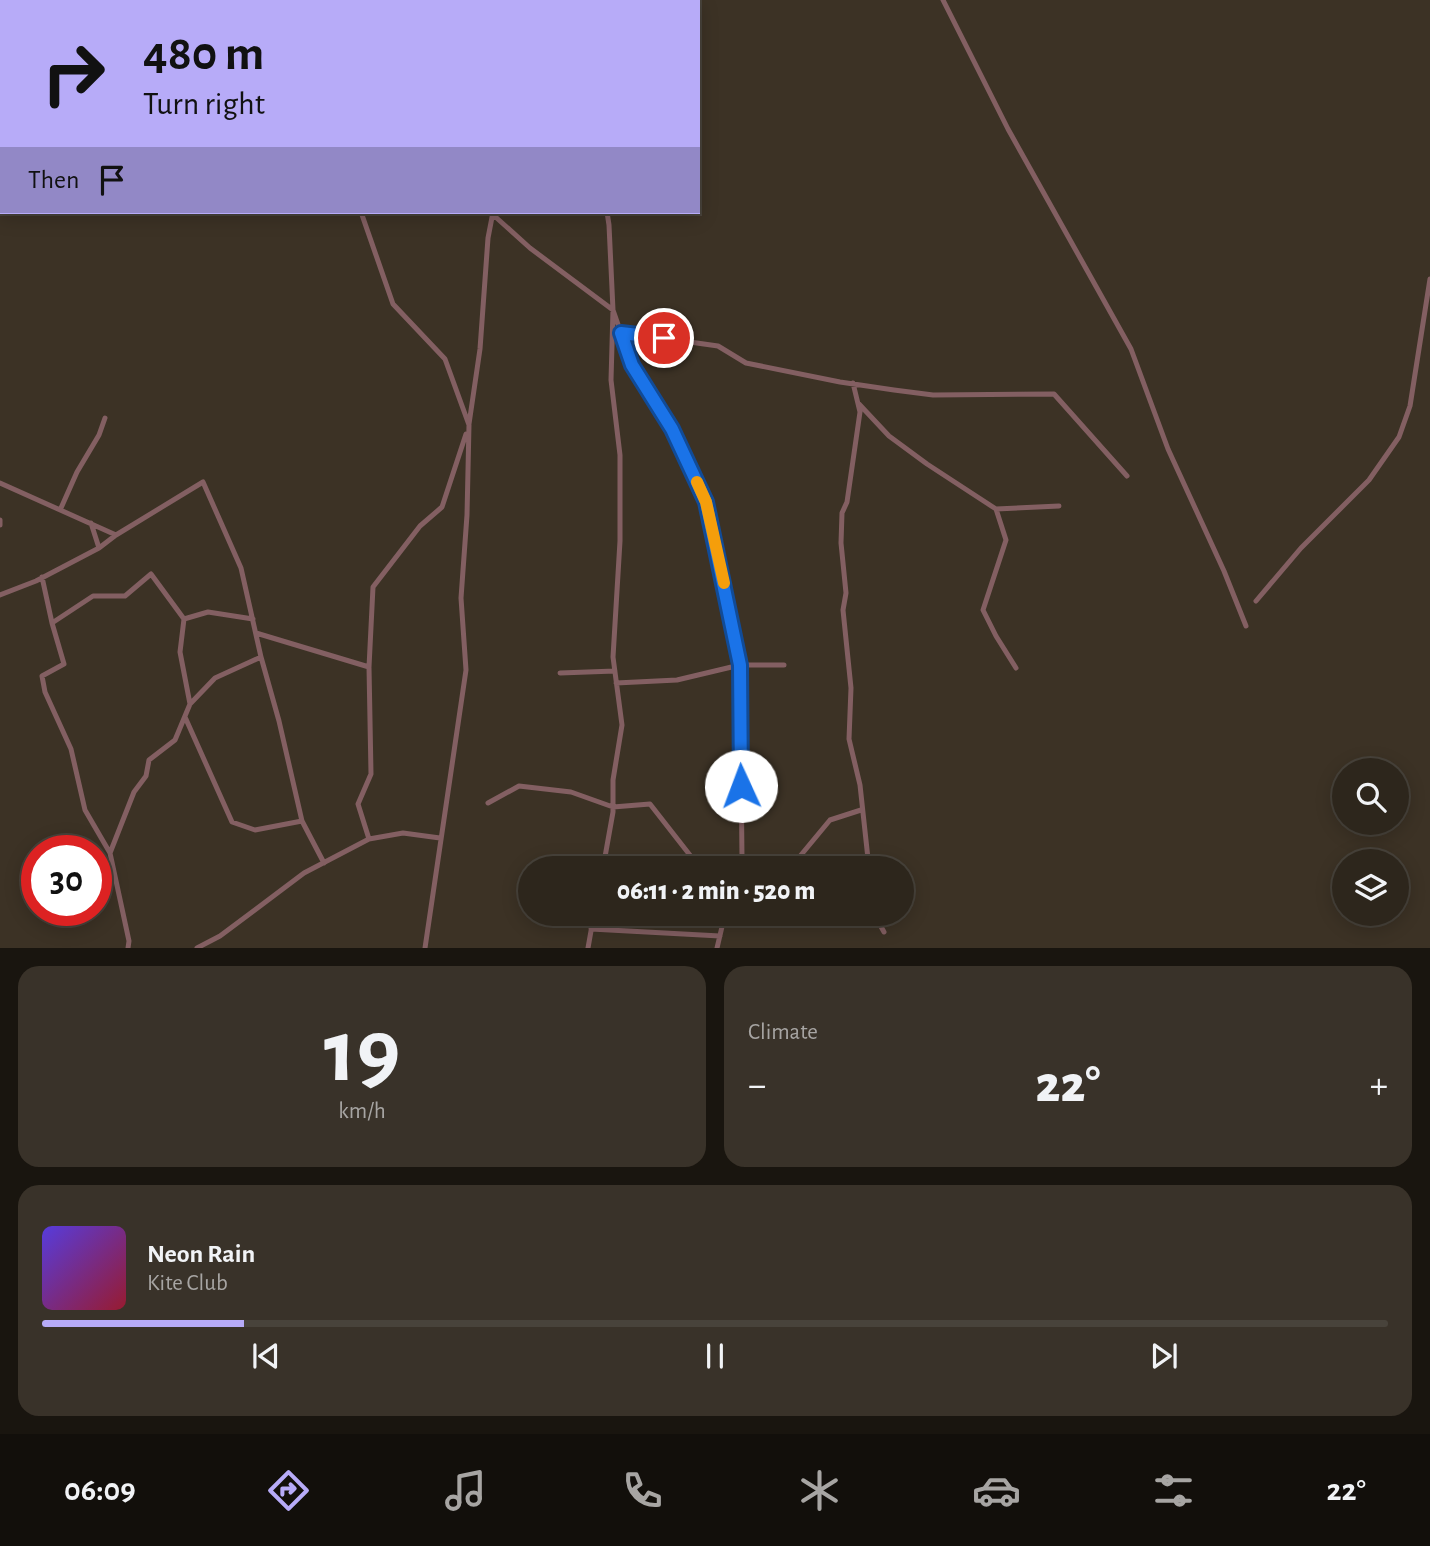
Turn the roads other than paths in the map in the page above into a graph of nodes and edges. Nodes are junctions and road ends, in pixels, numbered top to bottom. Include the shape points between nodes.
1 (943, 0) edge
2 (362, 214) edge
3 (492, 214) edge
4 (494, 214) edge
5 (607, 214) edge
6 (1430, 279) edge
7 (613, 310) junction
8 (612, 332) junction
9 (621, 333) junction
10 (852, 383) junction
11 (859, 404) junction
12 (105, 418) dead end
13 (469, 425) junction
14 (1127, 476) dead end
15 (0, 483) edge
16 (1059, 506) dead end
17 (61, 509) junction
18 (996, 509) junction
19 (91, 523) junction
20 (116, 535) junction
21 (99, 548) junction
22 (42, 577) junction
23 (0, 595) edge
24 (1256, 601) dead end
25 (184, 619) junction
26 (253, 619) junction
27 (52, 623) junction
28 (1246, 626) dead end
29 (256, 634) junction
30 (261, 657) junction
31 (740, 665) junction
32 (784, 666) dead end
33 (369, 667) junction
34 (1016, 668) dead end
35 (615, 671) junction
36 (560, 673) dead end
37 (616, 683) junction
38 (190, 704) junction
39 (185, 717) junction
40 (488, 803) dead end
41 (613, 807) junction
42 (861, 810) junction
43 (302, 821) junction
44 (100, 835) edge
45 (440, 838) junction
46 (369, 839) junction
47 (112, 848) edge
48 (605, 856) edge
49 (691, 856) edge
50 (742, 856) edge
51 (800, 856) edge
52 (867, 856) edge
53 (112, 862) edge
54 (324, 863) junction
55 (592, 926) edge
56 (722, 926) edge
57 (881, 926) edge
58 (591, 929) junction
59 (884, 932) dead end
60 (220, 936) junction
61 (720, 936) junction
62 (128, 947) edge
63 (197, 947) edge
64 (208, 947) edge
65 (425, 947) edge
66 (588, 947) edge
67 (717, 947) edge

1 - 28 street via 1008,129 1131,349 1168,449
2 - 13 street via 393,304 445,359
3 - 13 street
4 - 7 street via 530,248
5 - 7 street
6 - 24 street via 1410,407 1399,437 1369,480
7 - 8 street
7 - 9 street
8 - 9 street
8 - 35 street via 611,380 620,455
9 - 10 street via 718,345 746,363
9 - 31 street via 632,365 672,429 706,502
10 - 11 street
10 - 14 street via 933,395 1054,394
11 - 18 street via 889,436
11 - 42 street via 841,543 851,688 849,739
12 - 17 street
13 - 33 street via 442,507 420,526 373,587
13 - 45 street via 461,598 466,670
15 - 17 street
16 - 18 street
17 - 19 street
18 - 34 street via 1006,540 984,610
19 - 20 street
19 - 21 street
20 - 21 street
20 - 26 street via 203,482 241,568
21 - 22 street
22 - 23 street
22 - 27 street
25 - 26 street via 208,612
25 - 27 street via 151,574 125,596 93,596
25 - 38 street via 180,652
26 - 29 street
27 - 44 street via 64,664 41,676 71,748 85,810
29 - 30 street
29 - 33 street
30 - 38 street via 215,678
30 - 43 street
31 - 32 street
31 - 37 street via 677,680
31 - 50 street
33 - 46 street via 371,774 358,804
35 - 36 street
35 - 37 street
37 - 41 street via 622,725
38 - 39 street
39 - 43 street via 232,822 255,830
39 - 47 street via 175,740 149,760
40 - 41 street via 519,786 572,792
41 - 48 street
41 - 49 street via 650,804
42 - 51 street via 830,820
42 - 52 street
43 - 54 street
45 - 46 street via 403,833
45 - 65 street
46 - 54 street
53 - 62 street
54 - 60 street
55 - 58 street
56 - 61 street
57 - 59 street
58 - 61 street
58 - 66 street
60 - 63 street
60 - 64 street
61 - 67 street

